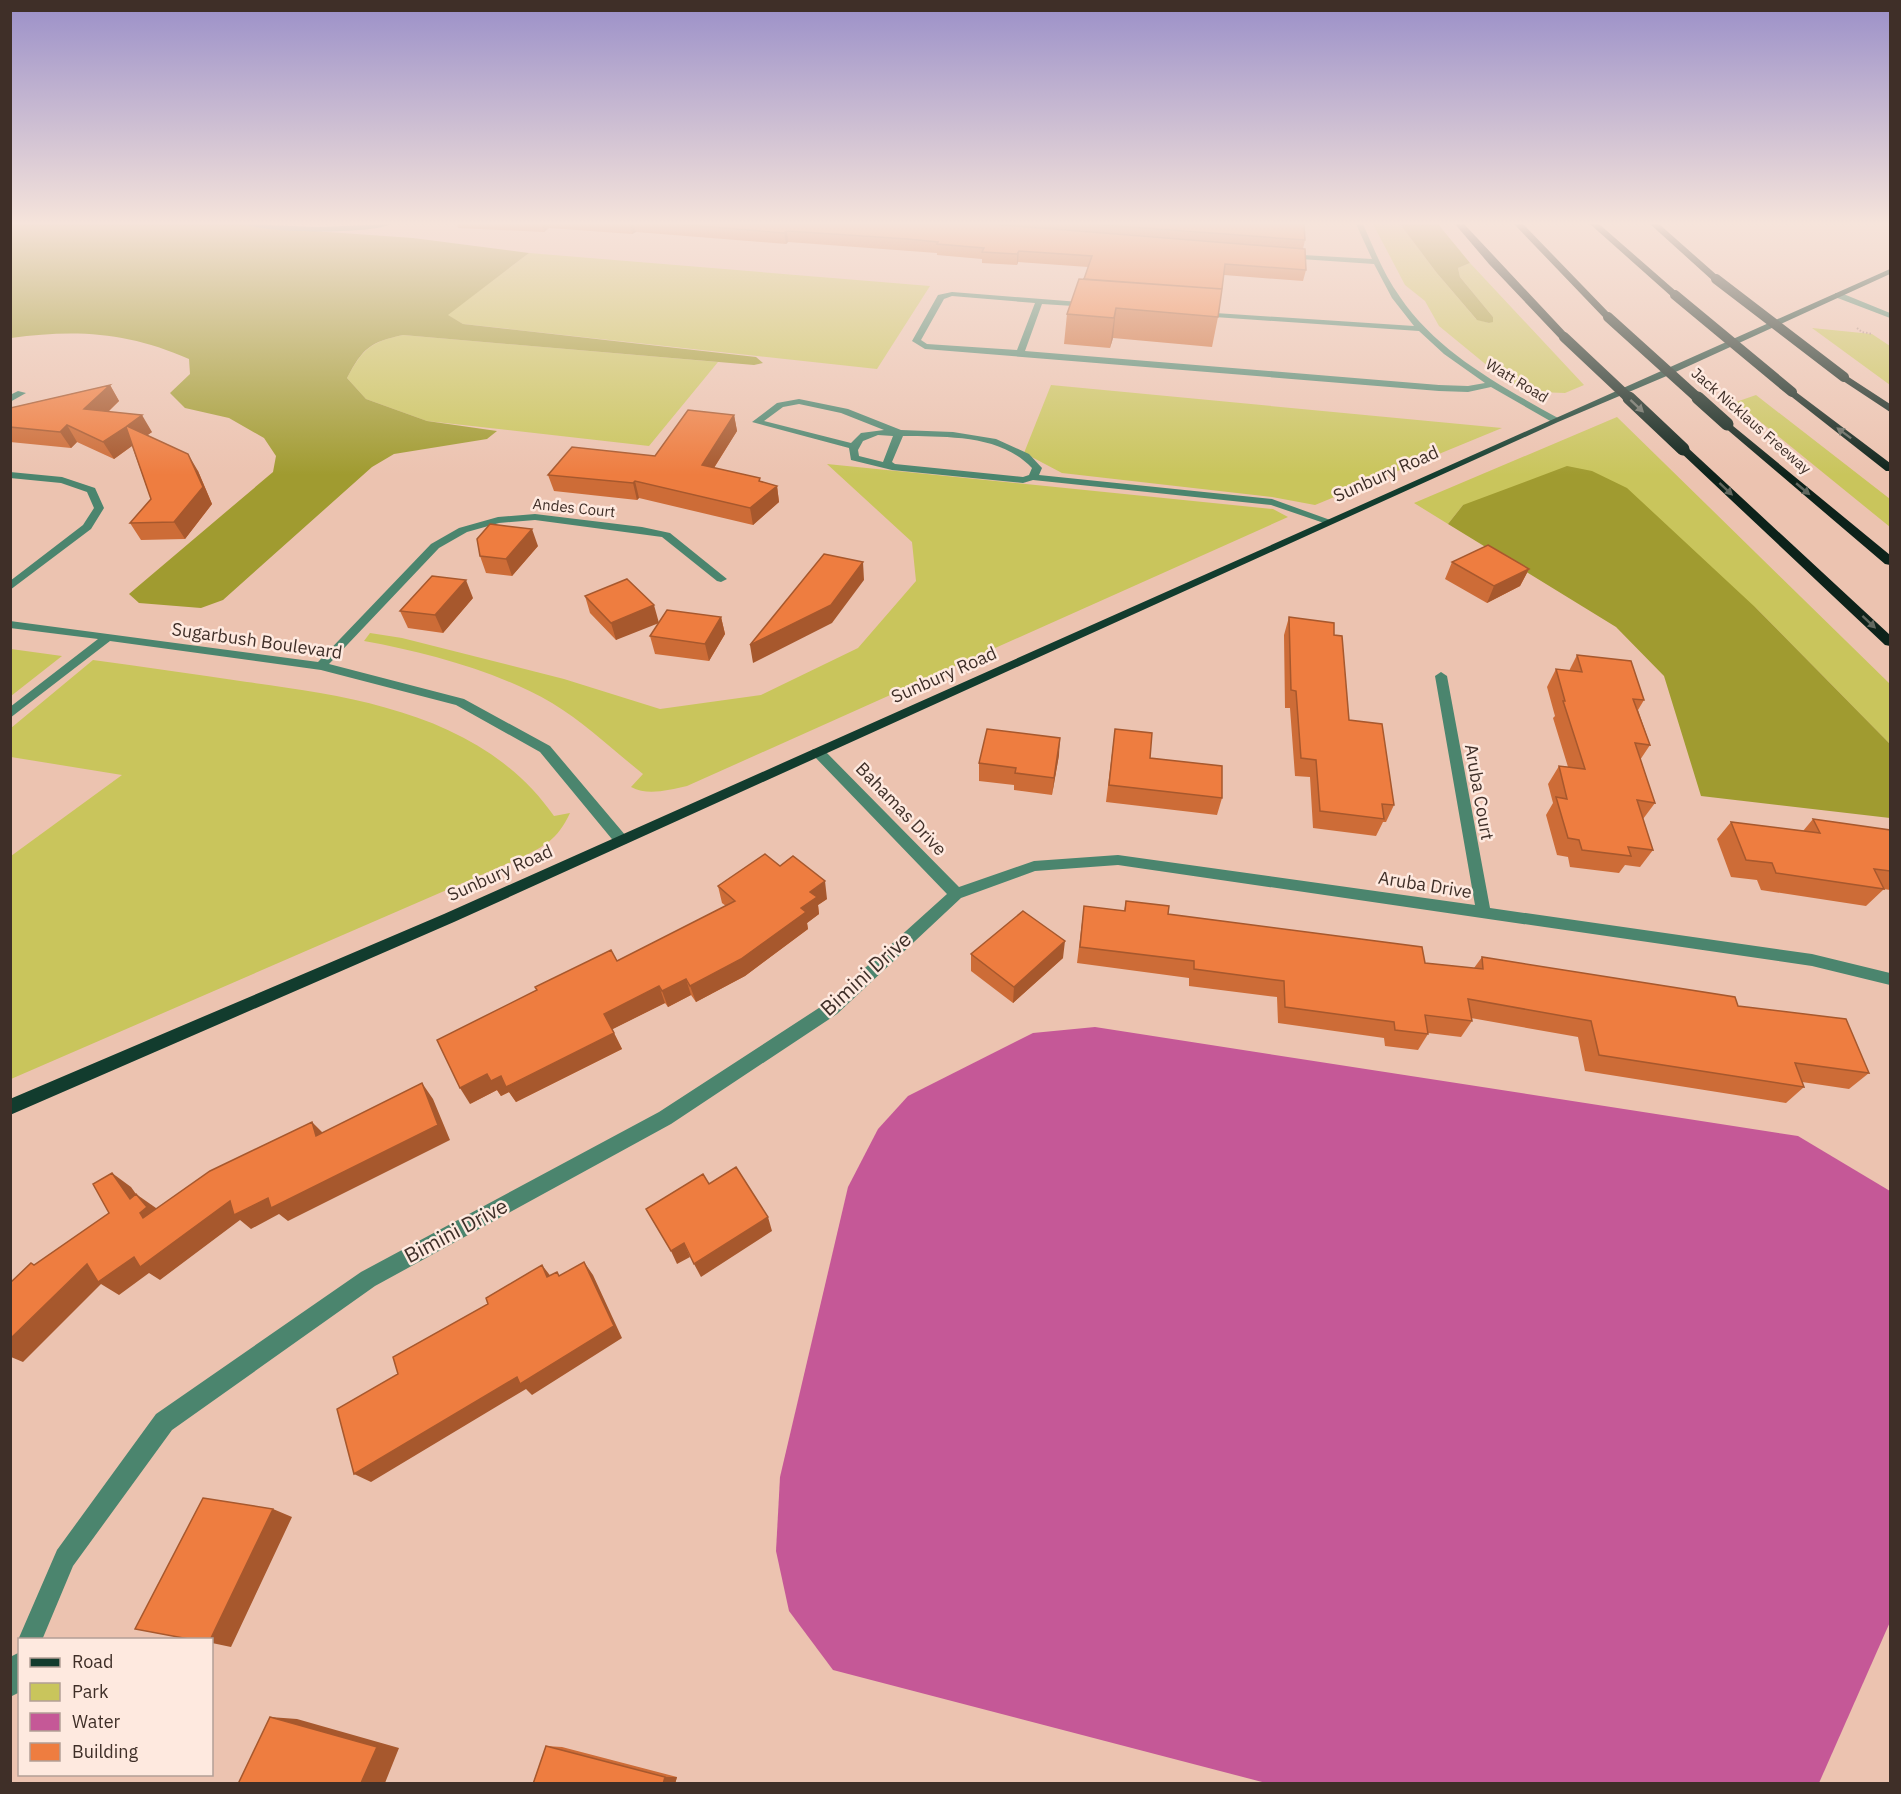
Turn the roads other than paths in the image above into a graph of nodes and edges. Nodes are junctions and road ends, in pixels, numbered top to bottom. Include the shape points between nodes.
1 (935, 308) edge
2 (1037, 308) edge
3 (1404, 308) edge
4 (1536, 308) edge
5 (1599, 308) edge
6 (1690, 308) edge
7 (1754, 308) edge
8 (1810, 308) edge
9 (1869, 308) edge
10 (1193, 313) edge
11 (1890, 316) edge
12 (1421, 329) junction
13 (1020, 353) junction
14 (1491, 384) junction
15 (21, 393) dead end
16 (10, 399) edge
17 (1890, 409) edge
18 (1555, 420) junction
19 (899, 433) junction
20 (853, 446) junction
21 (892, 466) junction
22 (1890, 468) edge
23 (10, 475) edge
24 (1033, 477) junction
25 (1328, 521) junction
26 (1890, 561) edge
27 (721, 579) dead end
28 (10, 586) edge
29 (10, 624) edge
30 (107, 638) junction
31 (1890, 642) edge
32 (321, 666) junction
33 (1441, 676) dead end
34 (10, 714) edge
35 (818, 752) junction
36 (621, 840) junction
37 (956, 894) junction
38 (1484, 914) junction
39 (1890, 980) edge
40 (10, 1107) edge
41 (31, 1638) edge
42 (18, 1668) edge
43 (10, 1685) edge

1 - 13 street via 916,341
2 - 13 street
3 - 12 street, Watt Road
4 -> 31 highway, bridge
5 -> 26 highway, Jack Nicklaus Freeway, bridge via 1726,424
22 -> 6 highway, bridge
7 - 17 highway, bridge
8 - 18 main road, Sunbury Road
9 - 11 street
10 - 12 street
12 - 14 street, Watt Road
13 - 14 street via 1416,386 1468,389
14 - 18 street, Watt Road
15 - 16 street
18 - 25 main road, Sunbury Road
19 - 20 street via 866,434
19 - 20 street via 867,418 787,402 757,422
19 - 21 street via 887,463
19 - 24 street via 935,434 1008,446 1031,459 1037,468
20 - 21 street via 854,458
21 - 24 street via 1023,480
23 - 28 street via 62,480 92,490 99,508 87,527
24 - 25 street via 1272,502
25 - 35 main road, Sunbury Road
27 - 32 street, Andes Court via 666,535 535,517 498,520 464,530 435,546
29 - 30 street, Sugarbush Boulevard
30 - 32 street, Sugarbush Boulevard
30 - 34 street
32 - 36 street, Sugarbush Boulevard via 460,702 545,749
33 - 38 street, Aruba Court
35 - 36 main road, Sunbury Road
35 - 37 street, Bahamas Drive
36 - 40 main road, Sunbury Road
37 - 38 street, Aruba Drive via 1034,866 1118,860
37 - 41 street, Bimini Drive via 831,1010 665,1118 368,1279 164,1422 65,1558
38 - 39 street, Aruba Drive via 1812,960
42 - 43 street

